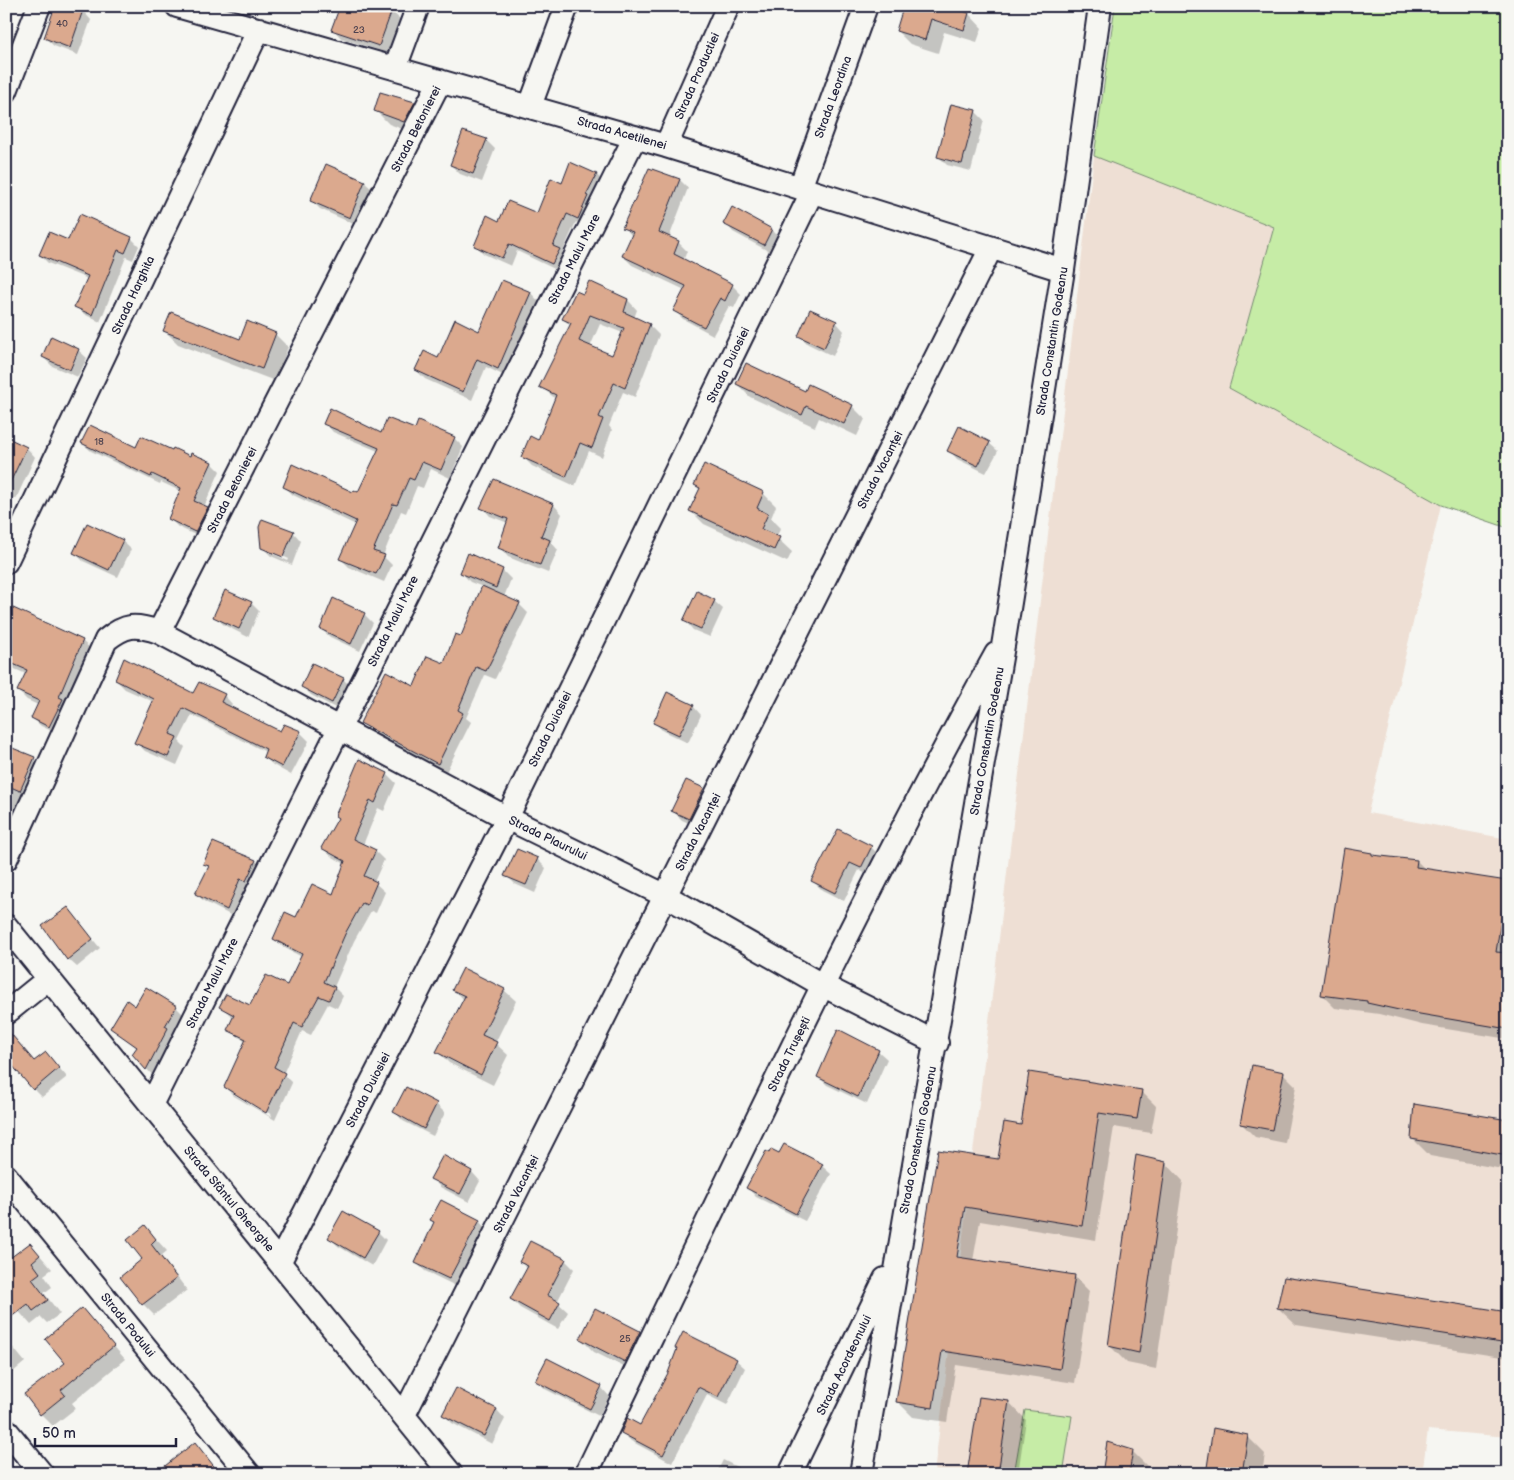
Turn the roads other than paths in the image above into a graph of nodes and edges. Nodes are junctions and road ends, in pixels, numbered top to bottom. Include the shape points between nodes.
1 (39, 6) edge
2 (177, 6) edge
3 (418, 6) edge
4 (567, 6) edge
5 (728, 6) edge
6 (866, 6) edge
7 (1100, 6) edge
8 (248, 19) edge
9 (395, 68) junction
10 (440, 81) junction
11 (6, 91) edge
12 (530, 106) junction
13 (635, 137) junction
14 (666, 146) junction
15 (806, 190) junction
16 (991, 248) junction
17 (1063, 270) junction
18 (6, 562) edge
19 (159, 632) junction
20 (1004, 640) junction
21 (339, 729) junction
22 (507, 818) junction
23 (6, 859) edge
24 (666, 896) junction
25 (6, 926) edge
26 (48, 979) junction
27 (822, 985) junction
28 (6, 1013) edge
29 (936, 1043) junction
30 (151, 1105) junction
31 (6, 1176) edge
32 (897, 1255) junction
33 (280, 1262) junction
34 (404, 1414) junction
35 (6, 1430) edge
36 (42, 1474) edge
37 (249, 1474) edge
38 (451, 1474) edge
39 (586, 1474) edge
40 (790, 1474) edge
41 (861, 1474) edge

1 - 11 street
2 - 8 street, Strada Acetilenei
3 - 9 street
4 - 12 street
5 - 14 street, Strada Productiei
6 - 15 street, Strada Leordina
7 - 17 street, Strada Constantin Godeanu
8 - 9 street, Strada Acetilenei
8 - 18 street, Strada Harghita
9 - 10 street, Strada Acetilenei
10 - 12 street, Strada Acetilenei
10 - 19 street, Strada Betonierei
12 - 13 street, Strada Acetilenei
13 - 14 street, Strada Acetilenei
13 - 21 street, Strada Malul Mare
14 - 15 street, Strada Acetilenei
15 - 16 street, Strada Acetilenei
15 - 22 street, Strada Duiosiei
16 - 17 street, Strada Acetilenei
16 - 24 street, Strada Vacanței
17 - 20 street, Strada Constantin Godeanu
19 - 21 street, Strada Plaurului
19 - 23 street via 128,626 106,640
20 - 27 street, Strada Trușești
20 - 29 street, Strada Constantin Godeanu
21 - 22 street, Strada Plaurului
21 - 30 street, Strada Malul Mare
22 - 24 street, Strada Plaurului
22 - 33 street, Strada Duiosiei
24 - 27 street, Strada Plaurului
24 - 34 street, Strada Vacanței
25 - 26 street, Strada Sfântul Gheorghe
26 - 28 street
26 - 30 street, Strada Sfântul Gheorghe
27 - 29 street, Strada Plaurului
27 - 39 street, Strada Trușești
29 - 32 street, Strada Constantin Godeanu
30 - 33 street, Strada Sfântul Gheorghe
31 - 37 street, Strada Podului
32 - 40 street, Strada Acordeonului
32 - 41 street, Strada Constantin Godeanu
33 - 34 street, Strada Sfântul Gheorghe
34 - 38 street, Strada Sfântul Gheorghe
35 - 36 street

